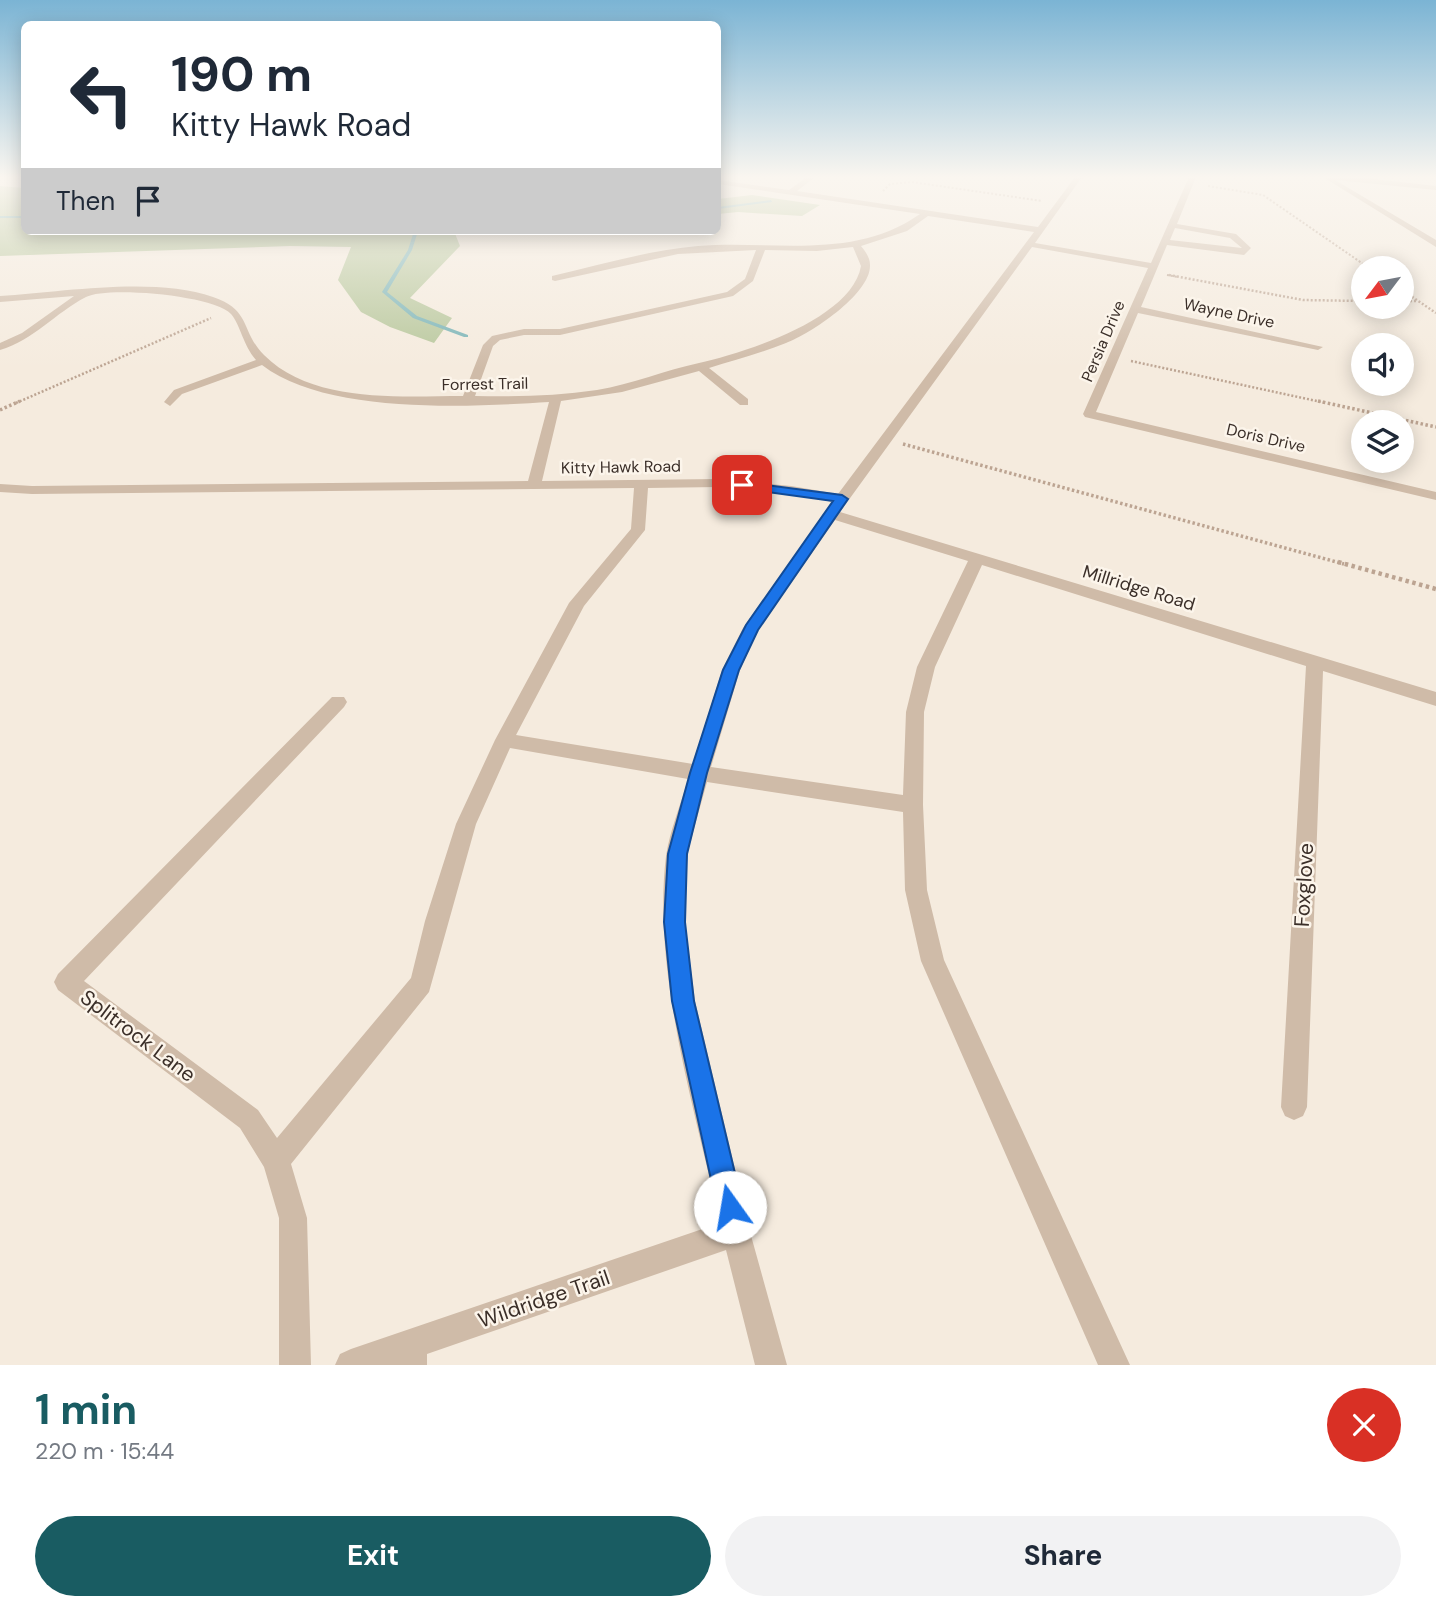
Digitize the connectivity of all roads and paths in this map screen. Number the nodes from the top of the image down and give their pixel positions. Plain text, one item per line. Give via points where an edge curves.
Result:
1 (868, 241) edge
2 (1032, 241) edge
3 (1238, 241) edge
4 (1329, 241) edge
5 (1164, 242) joint
6 (855, 244) junction
7 (1029, 244) junction
8 (761, 246) junction
9 (1352, 256) edge
10 (1151, 269) junction
11 (555, 278) dead end
12 (83, 294) junction
13 (1414, 298) edge
14 (0, 299) edge
15 (1351, 301) edge
16 (1414, 301) edge
17 (1418, 301) junction
18 (1134, 309) junction
19 (234, 312) junction
20 (1436, 313) edge
21 (0, 347) edge
22 (1318, 347) dead end
23 (1113, 357) junction
24 (263, 361) junction
25 (699, 366) junction
26 (556, 398) junction
27 (468, 400) junction
28 (170, 402) dead end
29 (744, 402) dead end
30 (0, 410) edge
31 (1089, 414) joint
32 (1436, 427) edge
33 (885, 439) junction
34 (641, 484) junction
35 (534, 485) junction
36 (0, 488) edge
37 (1436, 496) edge
38 (836, 506) junction
39 (977, 559) junction
40 (1436, 589) edge
41 (1315, 663) junction
42 (1436, 699) edge
43 (338, 702) dead end
44 (504, 740) junction
45 (699, 773) junction
46 (913, 805) junction
47 (1294, 1107) dead end
48 (275, 1161) junction
49 (736, 1233) junction
50 (411, 1355) edge
51 (295, 1365) edge
52 (351, 1365) edge
53 (771, 1365) edge
54 (1114, 1365) edge

1 - 6 street
2 - 7 street
3 - 5 street via 1247,248 1244,252
4 - 9 path
5 - 10 street, Persia Drive
6 - 8 street
6 - 25 street, Forrest Trail via 866,261 866,272 816,324 782,341
7 - 10 street
7 - 33 street
8 - 11 street via 675,252
8 - 27 street via 756,271 730,294 559,332 496,338 488,345
10 - 15 path via 1303,300
10 - 18 street, Persia Drive
12 - 14 street
12 - 19 street via 170,292 216,301
12 - 21 street via 26,335
13 - 17 path
16 - 17 path
17 - 20 path
18 - 22 street, Wayne Drive
18 - 23 street, Persia Drive
19 - 24 street, Forrest Trail
19 - 30 path via 192,325
23 - 31 street, Persia Drive
23 - 32 path
24 - 27 street, Forrest Trail via 292,378 327,390 388,400
24 - 28 street via 178,392
25 - 26 street, Forrest Trail via 631,386
25 - 29 street
26 - 27 street, Forrest Trail
26 - 35 street
31 - 37 street, Doris Drive
33 - 38 street
33 - 40 path
34 - 35 street, Kitty Hawk Road
34 - 38 street, Kitty Hawk Road via 718,483 791,490
34 - 44 street via 638,530 577,603
35 - 36 street, Kitty Hawk Road
38 - 39 street, Millridge Road
38 - 45 street via 751,628 731,670
39 - 41 street, Millridge Road
39 - 46 street via 926,667 915,712
41 - 42 street, Millridge Road
41 - 47 street, Foxglove
43 - 48 street, Splitrock Lane via 66,982 249,1119
44 - 45 street
44 - 48 street via 466,824 421,984
45 - 46 street
45 - 49 street via 677,854 674,922 683,1001
46 - 54 street via 916,890 933,961
48 - 51 street, Splitrock Lane via 293,1218
49 - 50 street, Wildridge Trail
49 - 53 street
50 - 52 street, Wildridge Trail

